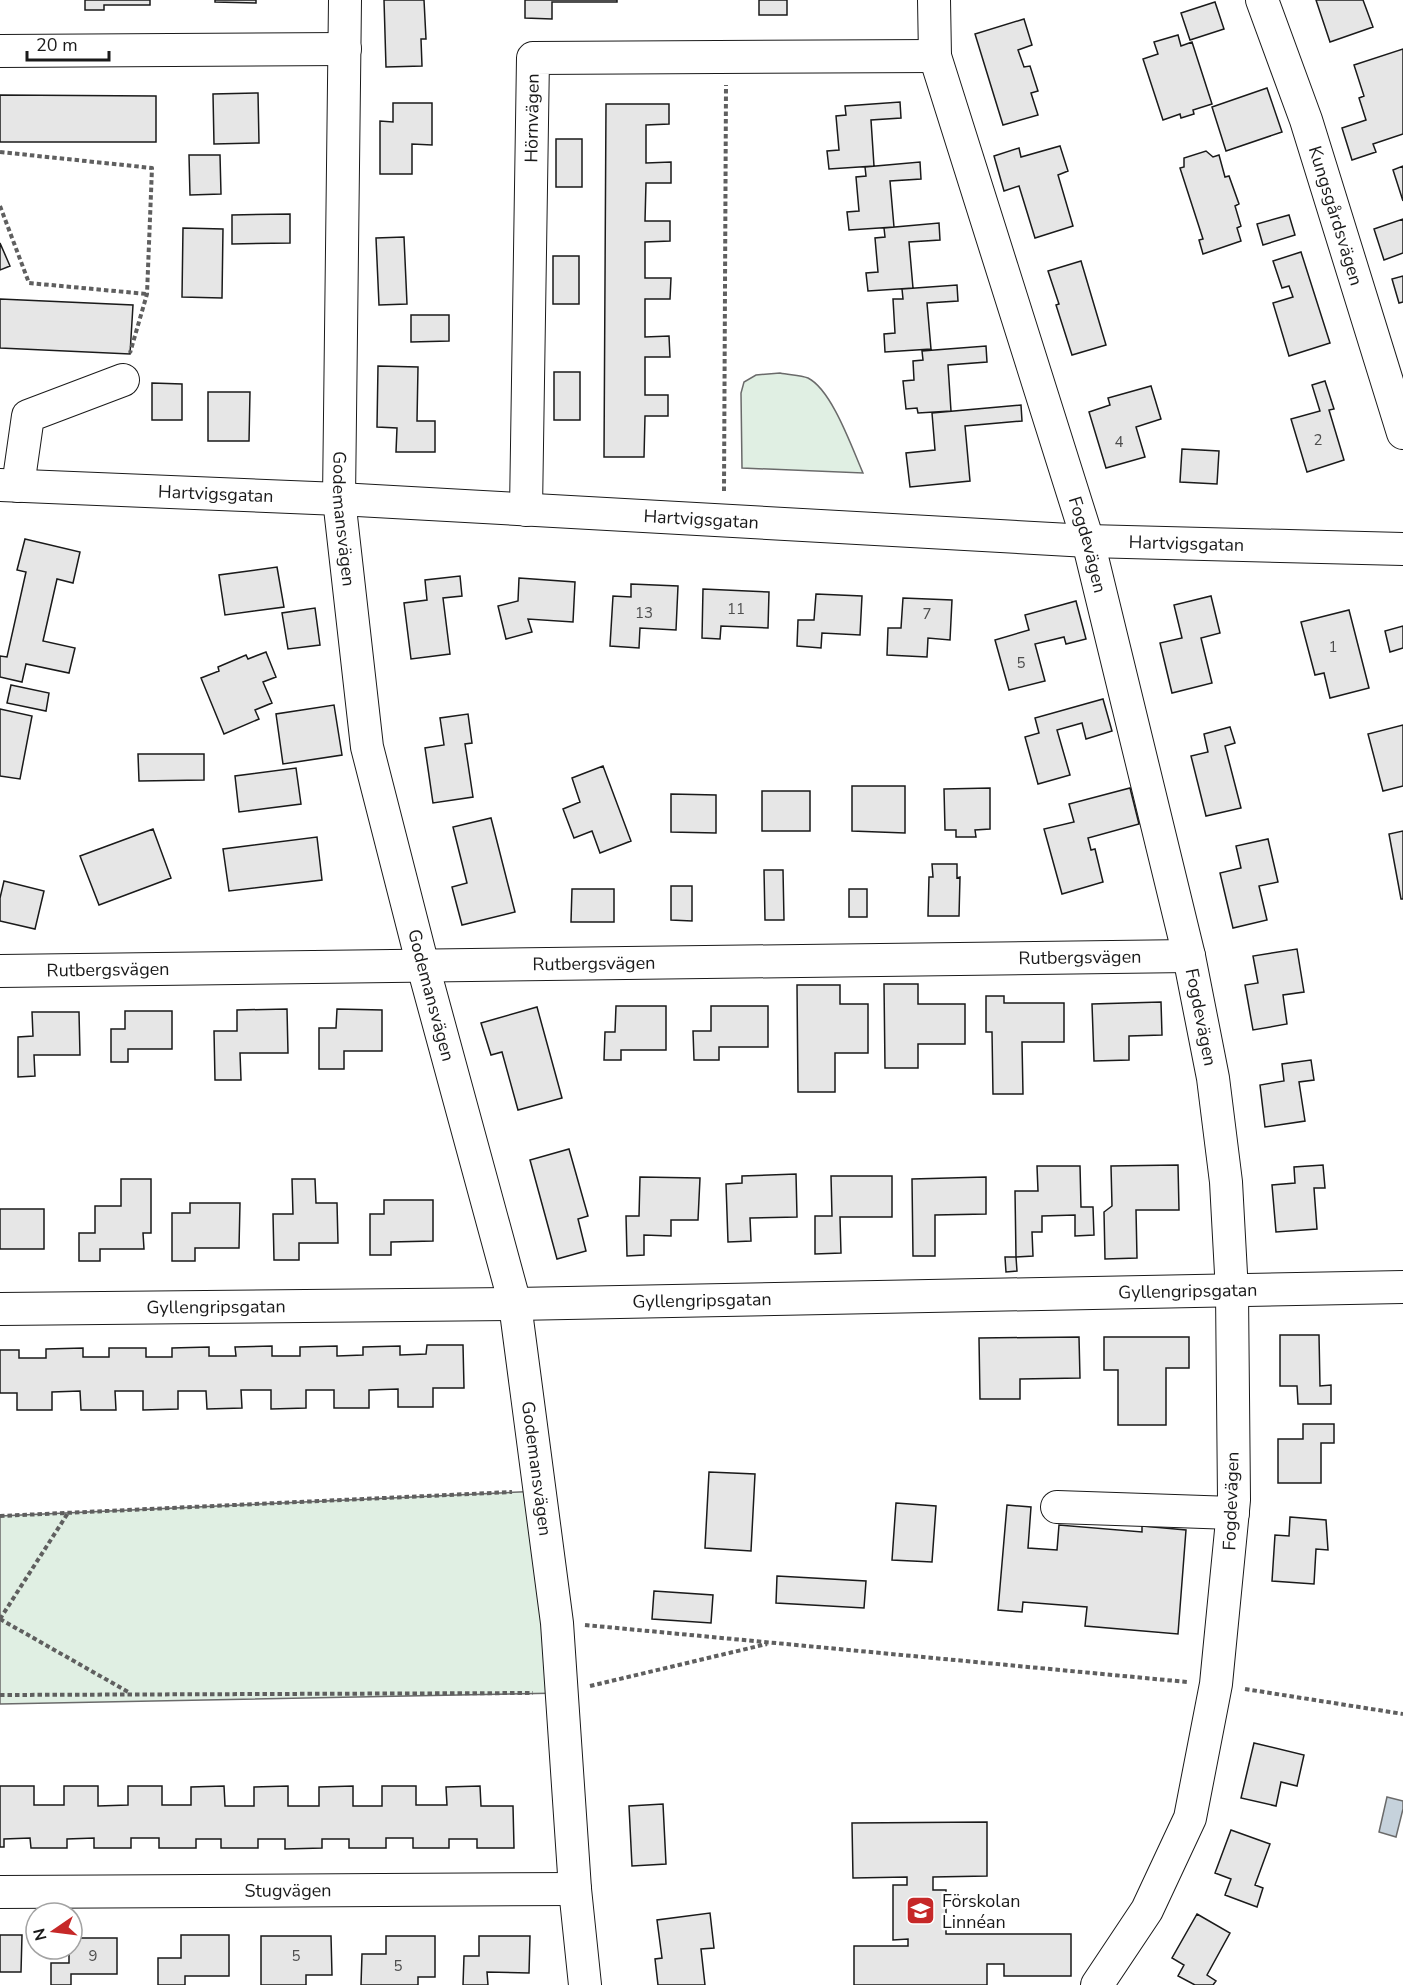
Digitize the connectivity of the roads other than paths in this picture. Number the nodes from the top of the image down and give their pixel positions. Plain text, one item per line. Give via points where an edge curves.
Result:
1 (345, 0) edge
2 (934, 0) edge
3 (1262, 0) edge
4 (345, 49) junction
5 (0, 51) edge
6 (935, 56) junction
7 (123, 380) road end
8 (1403, 433) edge
9 (9, 485) edge
10 (339, 499) junction
11 (526, 510) junction
12 (1088, 541) junction
13 (1403, 549) edge
14 (1189, 956) junction
15 (423, 966) junction
16 (0, 971) edge
17 (1403, 1287) edge
18 (1232, 1292) junction
19 (515, 1304) junction
20 (0, 1309) edge
21 (1057, 1507) dead end
22 (1233, 1513) junction
23 (575, 1889) junction
24 (0, 1892) edge
25 (585, 1985) edge
26 (1097, 1985) edge

1 - 4 street, Godemansvägen
2 - 6 street, Fogdevägen
3 - 8 street, Kungsgårdsvägen via 1306,120
4 - 5 street
4 - 10 street, Godemansvägen
6 - 11 street, Hörnvägen via 532,58
6 - 12 street, Fogdevägen
7 - 9 street via 28,416
9 - 10 street, Hartvigsgatan
10 - 11 street, Hartvigsgatan
10 - 15 street, Godemansvägen via 367,747
11 - 12 street, Hartvigsgatan
12 - 13 street, Hartvigsgatan
12 - 14 street, Fogdevägen
14 - 15 street, Rutbergsvägen
14 - 18 street, Fogdevägen via 1213,1078 1226,1182
15 - 16 street, Rutbergsvägen
15 - 19 street, Godemansvägen
17 - 18 street, Gyllengripsgatan
18 - 19 street, Gyllengripsgatan
18 - 22 street, Fogdevägen
19 - 20 street, Gyllengripsgatan
19 - 23 street, Godemansvägen via 557,1623
21 - 22 street
22 - 26 street, Fogdevägen via 1216,1684 1190,1818 1147,1910
23 - 24 street, Stugvägen
23 - 25 street, Godemansvägen

